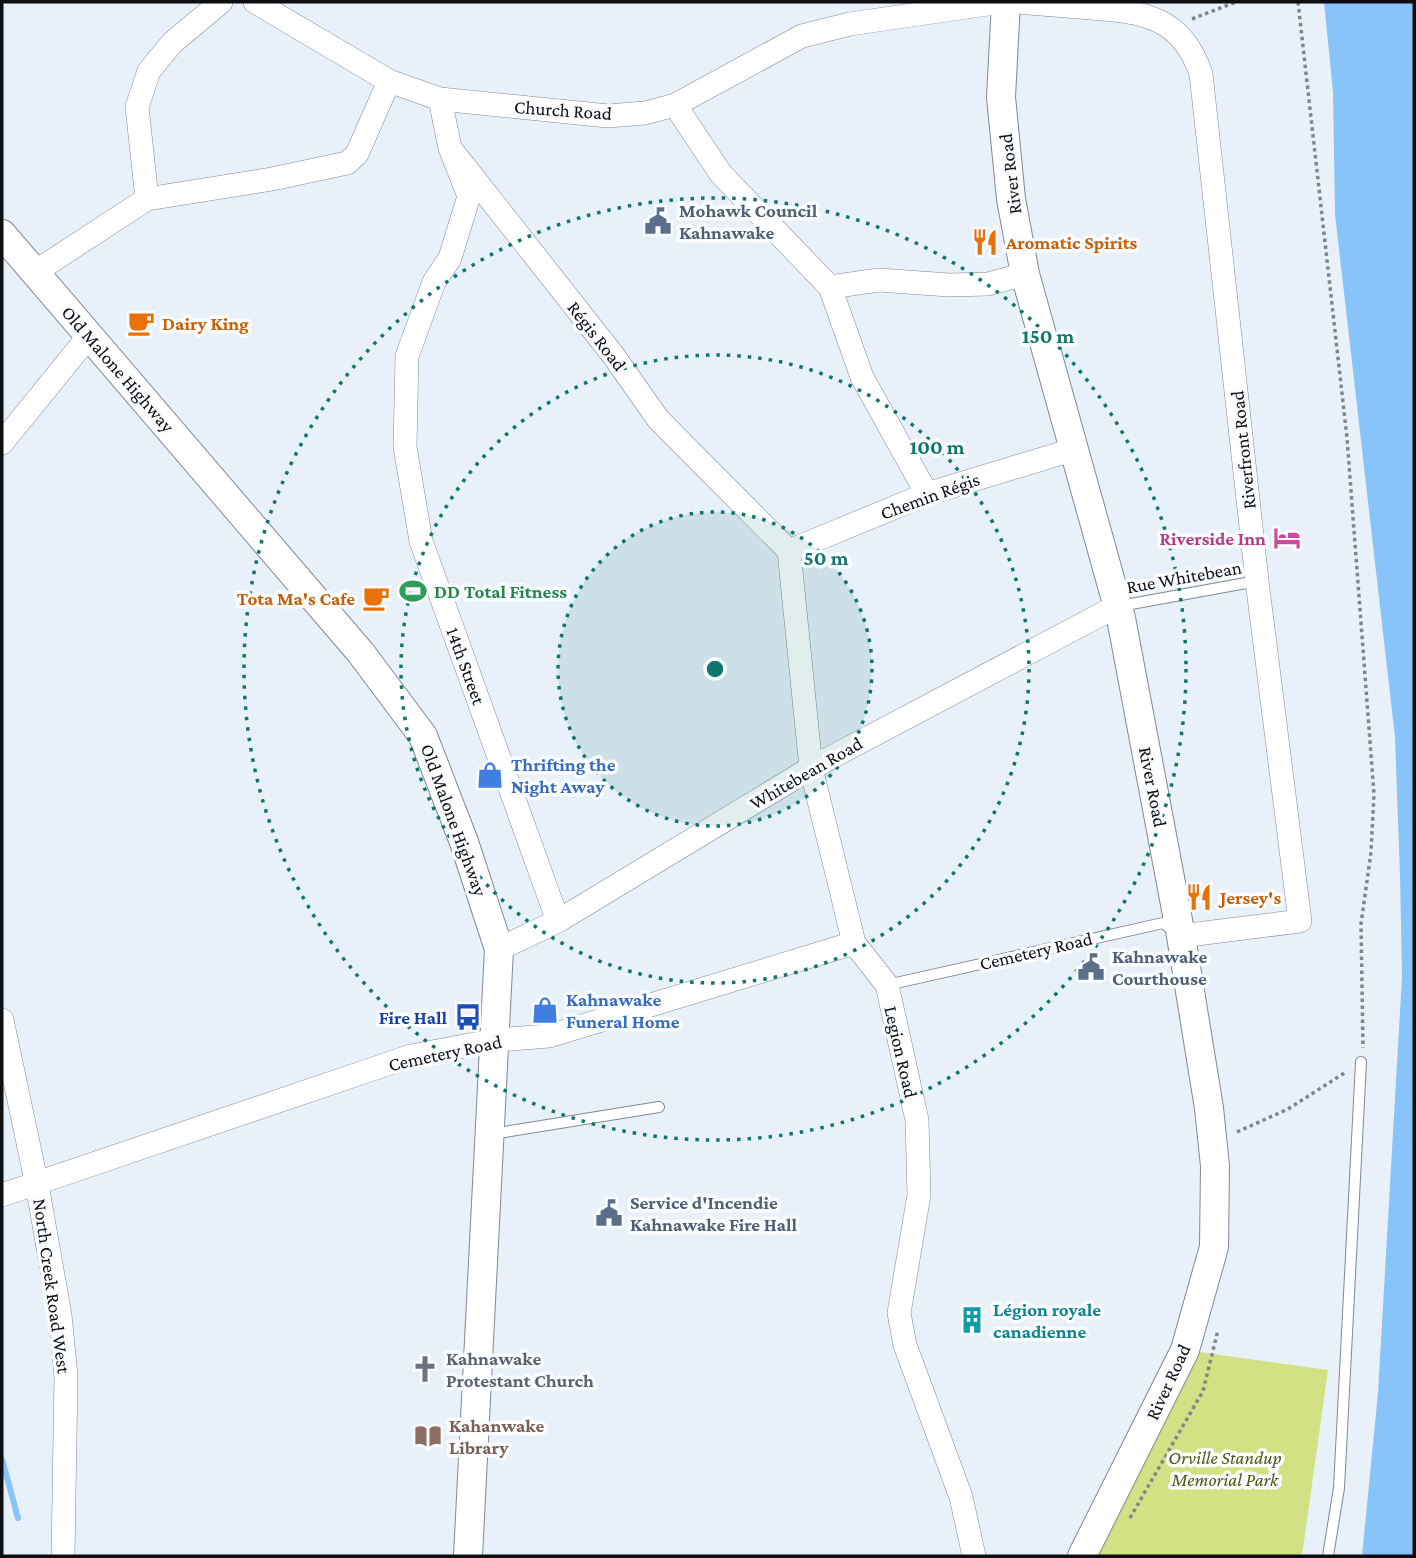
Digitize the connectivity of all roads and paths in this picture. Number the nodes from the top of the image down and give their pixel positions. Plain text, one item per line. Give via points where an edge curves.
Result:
1 (221, 2) edge
2 (254, 2) edge
3 (1004, 2) edge
4 (1015, 2) edge
5 (1236, 2) edge
6 (1298, 2) edge
7 (1169, 27) junction
8 (389, 81) junction
9 (440, 99) junction
10 (675, 105) junction
11 (450, 148) junction
12 (147, 199) junction
13 (2, 234) edge
14 (35, 272) junction
15 (1025, 275) junction
16 (830, 287) junction
17 (89, 336) junction
18 (2, 443) edge
19 (1075, 449) junction
20 (927, 494) junction
21 (789, 551) junction
22 (1257, 581) junction
23 (1117, 606) junction
24 (811, 768) junction
25 (558, 921) junction
26 (1181, 936) junction
27 (854, 943) junction
28 (499, 949) junction
29 (887, 985) junction
30 (2, 1020) edge
31 (496, 1040) junction
32 (1361, 1062) junction
33 (659, 1107) dead end
34 (1236, 1132) dead end
35 (489, 1135) junction
36 (37, 1185) junction
37 (2, 1195) edge
38 (63, 1556) edge
39 (468, 1556) edge
40 (974, 1556) edge
41 (1083, 1556) edge
42 (1328, 1556) edge

1 - 12 street via 173,43 149,71 138,107
2 - 8 street, Church Road
3 - 10 street, Church Road via 850,24 802,36
3 - 15 street, River Road via 1001,97 1011,199
4 - 7 street, Riverfront Road via 1132,11
5 - 7 path
6 - 32 path via 1347,438 1374,794 1361,923
7 - 22 street, Riverfront Road via 1195,56 1201,74
8 - 9 street, Church Road
8 - 12 street via 357,154 347,163
9 - 10 street, Church Road via 608,116
9 - 11 street, Régis Road
10 - 16 street via 722,174
11 - 21 street, Régis Road via 658,419
11 - 25 street, 14th Street via 469,196 450,258 434,282 407,356 405,447 421,541
12 - 14 street
13 - 14 street, Old Malone Highway
14 - 17 street, Old Malone Highway
15 - 16 street via 988,284 879,280
15 - 19 street, River Road
16 - 20 street via 862,377
17 - 18 street
17 - 28 street, Old Malone Highway via 361,653 423,736
19 - 20 street, Chemin Régis
19 - 23 street, River Road
20 - 21 street, Chemin Régis
21 - 24 street, Legion Road
22 - 23 lane, Rue Whitebean
22 - 26 street, Riverfront Road via 1300,921
23 - 24 street, Whitebean Road
23 - 26 street, River Road
24 - 25 street, Whitebean Road
24 - 27 street, Legion Road
25 - 28 street, Whitebean Road
26 - 29 lane, Cemetery Road via 1163,923
26 - 41 street, River Road via 1209,1108 1215,1166 1214,1247 1185,1350
27 - 29 street, Legion Road
27 - 31 street, Cemetery Road via 549,1036
28 - 31 street, Old Malone Highway
29 - 40 street, Legion Road via 917,1120 919,1195 899,1313 905,1345 961,1497
30 - 36 street, North Creek Road West
31 - 35 street, Old Malone Highway
31 - 36 street, Cemetery Road via 411,1056
32 - 34 path via 1288,1109
32 - 42 lane via 1339,1488
33 - 35 lane
35 - 39 street, Old Malone Highway
36 - 37 street, Cemetery Road
36 - 38 street, North Creek Road West via 66,1376

